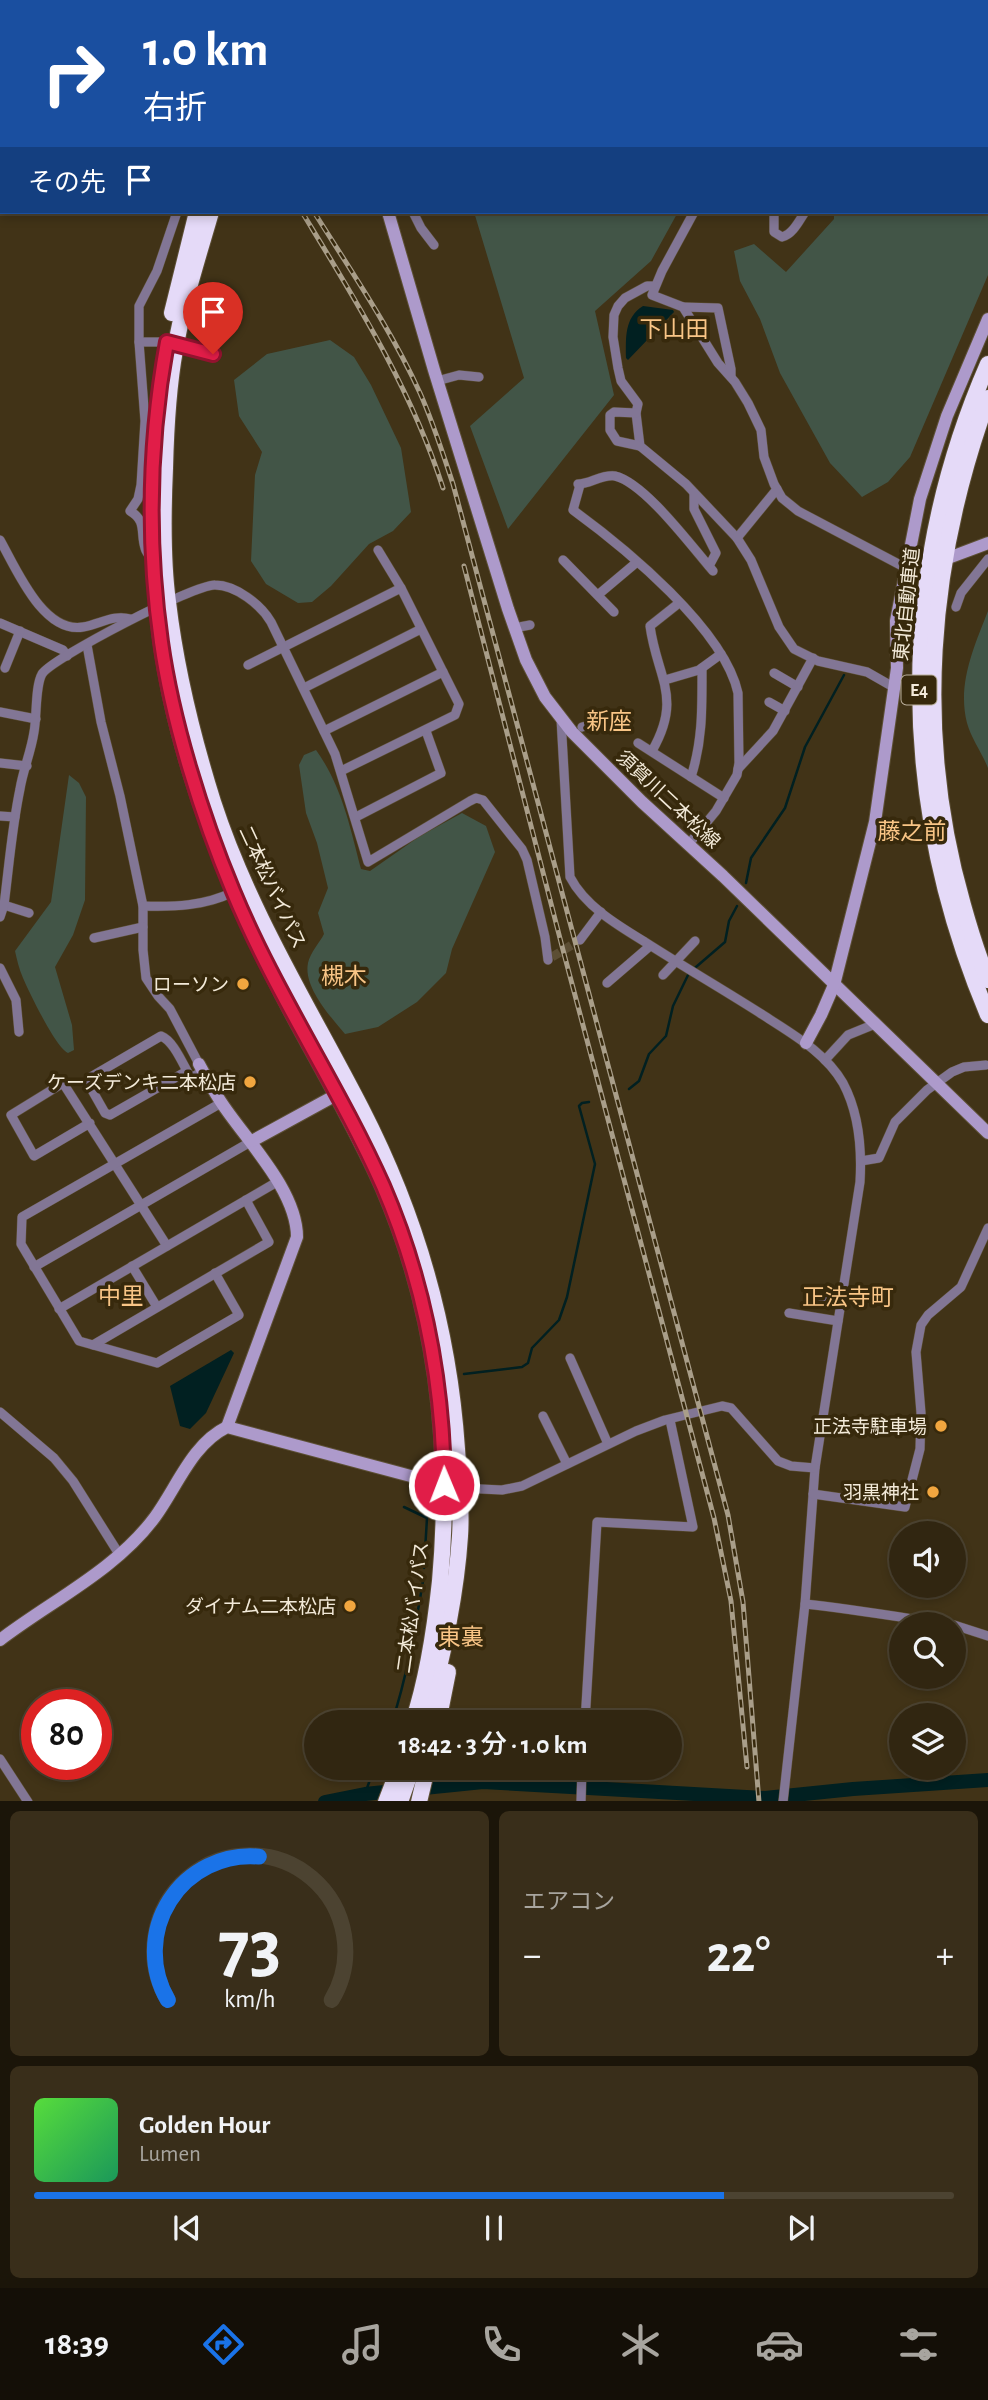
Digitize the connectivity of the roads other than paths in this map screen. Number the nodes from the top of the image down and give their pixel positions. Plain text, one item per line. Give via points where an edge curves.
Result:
1 (176, 214) edge
2 (196, 214) edge
3 (210, 214) edge
4 (389, 214) edge
5 (414, 214) edge
6 (693, 214) edge
7 (774, 214) edge
8 (804, 214) edge
9 (434, 245) dead end
10 (654, 286) junction
11 (683, 307) junction
12 (988, 318) edge
13 (139, 342) junction
14 (171, 343) junction
15 (213, 354) dead end
16 (988, 364) edge
17 (479, 376) dead end
18 (731, 377) junction
19 (437, 381) junction
20 (988, 398) edge
21 (636, 413) junction
22 (640, 446) junction
23 (777, 489) junction
24 (695, 493) junction
25 (737, 538) junction
26 (0, 540) edge
27 (988, 543) edge
28 (378, 550) dead end
29 (951, 557) dead end
30 (988, 559) edge
31 (563, 560) dead end
32 (637, 562) junction
33 (155, 564) junction
34 (908, 573) junction
35 (401, 588) junction
36 (599, 594) junction
37 (679, 603) junction
38 (162, 604) junction
39 (956, 607) dead end
40 (614, 612) dead end
41 (131, 619) junction
42 (0, 623) edge
43 (530, 625) dead end
44 (514, 628) junction
45 (421, 629) junction
46 (20, 631) junction
47 (87, 645) junction
48 (283, 648) junction
49 (721, 654) junction
50 (67, 656) junction
51 (813, 658) junction
52 (248, 665) dead end
53 (5, 667) dead end
54 (702, 668) junction
55 (443, 672) junction
56 (774, 673) dead end
57 (665, 680) junction
58 (798, 687) junction
59 (304, 688) junction
60 (895, 688) junction
61 (769, 702) dead end
62 (785, 711) junction
63 (0, 712) edge
64 (622, 716) dead end
65 (36, 719) junction
66 (561, 719) junction
67 (582, 727) dead end
68 (324, 731) junction
69 (426, 731) junction
70 (638, 743) dead end
71 (652, 751) junction
72 (0, 763) edge
73 (27, 766) junction
74 (738, 770) junction
75 (341, 771) junction
76 (691, 777) junction
77 (724, 798) junction
78 (0, 816) edge
79 (15, 817) junction
80 (356, 817) junction
81 (688, 845) junction
82 (233, 892) junction
83 (4, 905) junction
84 (144, 906) junction
85 (601, 912) junction
86 (29, 913) dead end
87 (0, 917) edge
88 (143, 927) junction
89 (94, 938) dead end
90 (580, 940) tunnel mouth
91 (695, 941) dead end
92 (650, 946) junction
93 (548, 960) dead end
94 (676, 962) junction
95 (0, 968) edge
96 (663, 975) dead end
97 (988, 980) edge
98 (3, 983) edge
99 (607, 983) dead end
100 (834, 985) junction
101 (988, 1015) edge
102 (875, 1024) junction
103 (19, 1032) dead end
104 (806, 1043) junction
105 (825, 1060) junction
106 (986, 1065) edge
107 (201, 1067) junction
108 (187, 1071) junction
109 (936, 1083) junction
110 (336, 1095) junction
111 (222, 1103) junction
112 (90, 1123) junction
113 (988, 1133) edge
114 (252, 1141) junction
115 (861, 1161) junction
116 (116, 1163) junction
117 (276, 1181) junction
118 (246, 1200) junction
119 (141, 1204) junction
120 (988, 1228) edge
121 (167, 1246) junction
122 (34, 1266) junction
123 (132, 1266) junction
124 (215, 1273) junction
125 (817, 1297) dead end
126 (841, 1301) junction
127 (157, 1307) junction
128 (60, 1309) junction
129 (789, 1313) dead end
130 (838, 1321) junction
131 (93, 1345) junction
132 (570, 1358) dead end
133 (0, 1412) edge
134 (542, 1416) dead end
135 (670, 1420) junction
136 (227, 1427) junction
137 (608, 1444) junction
138 (567, 1464) junction
139 (815, 1468) junction
140 (452, 1487) junction
141 (813, 1494) junction
142 (460, 1534) junction
143 (119, 1554) junction
144 (805, 1604) junction
145 (889, 1617) edge
146 (966, 1629) edge
147 (988, 1636) edge
148 (0, 1640) edge
149 (416, 1710) edge
150 (428, 1710) edge
151 (440, 1710) edge
152 (586, 1710) edge
153 (0, 1759) edge
154 (403, 1780) edge
155 (408, 1780) edge
156 (414, 1780) edge
157 (582, 1780) edge
158 (581, 1799) edge
159 (28, 1801) edge
160 (386, 1801) edge
161 (400, 1801) edge
162 (419, 1801) edge
163 (783, 1801) edge

1 - 13 street via 157,271 139,306
2 - 14 highway, 二本松バイパス via 180,278
3 - 14 highway, 二本松バイパス
4 - 19 street, 須賀川二本松線
5 - 9 street
6 - 10 street
7 - 8 street via 774,232 782,237
10 - 11 street via 653,296
10 - 21 street via 625,298 614,315 615,357 621,381 638,404
11 - 18 street
11 - 18 street via 718,308
12 - 34 street via 933,455 920,499
13 - 14 street
13 - 33 street via 145,421 141,485 130,511 144,526 145,549
14 - 15 street
14 - 33 highway, 二本松バイパス via 160,383 152,478
14 - 38 highway, 二本松バイパス
16 - 101 highway, 東北自動車道 / E4 via 957,443 940,510 925,597 919,688 934,843 955,927
17 - 19 street
18 - 23 street via 761,430 764,457
19 - 44 street, 須賀川二本松線
20 - 97 highway, 東北自動車道 / E4 via 945,550 933,688 938,783 947,841
21 - 22 street
21 - 22 street via 614,412 610,430 617,441
22 - 24 street
23 - 25 street
23 - 34 street via 798,511
24 - 25 street
24 - 32 street via 694,509 716,553 711,569 649,497 624,480 608,476 578,484 573,510
25 - 51 street via 785,638
26 - 41 street via 30,594 63,625 82,628 117,617
27 - 29 street
28 - 35 street
30 - 39 street via 961,593
31 - 36 street
32 - 36 street
32 - 37 street
33 - 38 highway, 二本松バイパス
34 - 60 street via 896,621
35 - 45 street
35 - 48 street
36 - 40 street
37 - 49 street
37 - 57 street via 650,626
38 - 41 street
38 - 48 street via 219,585 265,612
38 - 82 highway, 二本松バイパス via 161,645 186,752
38 - 140 highway, 二本松バイパス via 192,727 228,842 260,916 378,1142 424,1263 454,1403
41 - 47 street
42 - 46 street
43 - 44 street
44 - 66 street, 須賀川二本松線 via 545,697
45 - 55 street
45 - 59 street
46 - 50 street
46 - 53 street
47 - 50 street
47 - 84 street
48 - 52 street
48 - 59 street
49 - 54 street
49 - 74 street via 738,693
50 - 65 street via 41,677
51 - 58 street
51 - 60 street via 867,672
54 - 57 street
54 - 76 street via 703,721
55 - 68 street
55 - 69 street via 459,705 455,715
56 - 58 street
57 - 71 street via 665,722
58 - 62 street
59 - 68 street
60 - 100 street via 874,822
61 - 62 street
62 - 74 street
63 - 65 street
64 - 67 street
65 - 73 street
66 - 81 street, 須賀川二本松線
66 - 85 street via 570,877 578,892
68 - 75 street
69 - 75 street
69 - 80 street via 441,773
70 - 71 street
71 - 76 street
72 - 73 street
73 - 79 street
74 - 77 street
75 - 80 street
76 - 77 street
77 - 81 street
78 - 79 street
79 - 83 street
80 - 93 street via 368,862 476,798 484,800 527,860
81 - 100 street, 須賀川二本松線
82 - 84 street via 177,907
82 - 110 highway, 二本松バイパス
83 - 86 street
83 - 87 street
84 - 88 street
85 - 90 street
85 - 92 street
88 - 89 street
88 - 107 street via 146,978 170,1009
91 - 94 street
92 - 94 street
92 - 99 street
94 - 96 street
94 - 104 street
95 - 98 street
98 - 103 street via 16,1000
100 - 102 street, 須賀川二本松線
100 - 104 street
102 - 105 street via 848,1035
102 - 109 street, 須賀川二本松線
104 - 105 street
105 - 115 street via 843,1084 854,1110
106 - 109 street via 964,1067
107 - 108 street via 191,1078
107 - 111 street
108 - 108 street via 167,1038 161,1036 89,1078 88,1083 110,1115
109 - 113 street, 須賀川二本松線
109 - 115 street via 895,1122 879,1158
110 - 114 street
110 - 140 highway, 二本松バイパス via 382,1185 410,1260 437,1376
111 - 114 street
111 - 116 street
112 - 112 street via 63,1083 11,1115 34,1156
112 - 116 street
114 - 117 street
114 - 119 street
115 - 126 street
116 - 119 street
116 - 122 street via 22,1217 21,1244
117 - 118 street
117 - 136 street via 294,1215 297,1237
118 - 121 street
118 - 124 street via 269,1242
119 - 121 street
119 - 122 street
120 - 141 street via 961,1287 921,1325 916,1352 920,1440 905,1507
121 - 123 street
122 - 128 street
123 - 127 street
123 - 128 street
124 - 127 street
124 - 131 street via 239,1315 157,1363
125 - 126 street
126 - 130 street
127 - 131 street
128 - 131 street via 79,1341
129 - 130 street
130 - 139 street
132 - 137 street
133 - 143 street via 54,1458
134 - 138 street
135 - 137 street
135 - 139 street via 727,1406 778,1461
135 - 152 street via 693,1527 597,1522
136 - 140 street
136 - 143 street via 208,1438 155,1517
137 - 138 street
138 - 140 street via 515,1488
139 - 141 street
140 - 142 highway, 二本松バイパス
140 - 149 highway, 二本松バイパス via 435,1620
141 - 144 street
142 - 150 highway, 二本松バイパス via 442,1656
142 - 151 highway via 452,1650
143 - 148 street
144 - 145 street
144 - 163 street
146 - 147 street
153 - 159 street
154 - 160 highway
155 - 161 highway
156 - 162 highway
157 - 158 street

